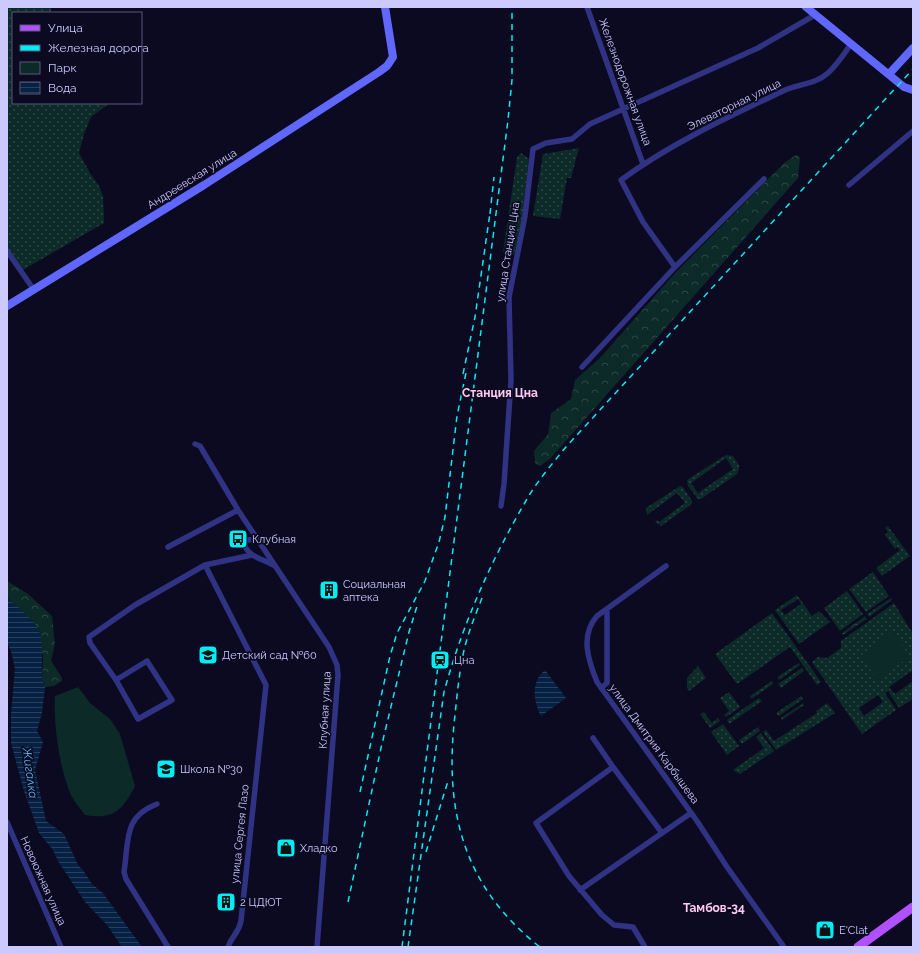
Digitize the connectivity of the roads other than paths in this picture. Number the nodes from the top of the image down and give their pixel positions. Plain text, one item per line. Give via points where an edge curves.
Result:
1 (385, 7) edge
2 (587, 7) edge
3 (806, 7) edge
4 (815, 15) junction
5 (851, 44) junction
6 (913, 48) edge
7 (889, 74) junction
8 (913, 90) edge
9 (623, 108) junction
10 (913, 131) edge
11 (643, 164) junction
12 (764, 179) dead end
13 (849, 185) dead end
14 (7, 251) edge
15 (674, 266) junction
16 (34, 290) junction
17 (7, 306) edge
18 (582, 367) dead end
19 (195, 444) dead end
20 (501, 506) dead end
21 (238, 510) junction
22 (256, 539) junction
23 (168, 547) dead end
24 (252, 555) junction
25 (205, 565) junction
26 (274, 565) junction
27 (666, 566) dead end
28 (607, 608) junction
29 (116, 680) junction
30 (601, 688) junction
31 (593, 738) dead end
32 (613, 767) junction
33 (157, 804) dead end
34 (691, 813) junction
35 (7, 822) edge
36 (662, 833) junction
37 (580, 890) junction
38 (913, 907) edge
39 (61, 947) edge
40 (168, 947) edge
41 (228, 947) edge
42 (317, 947) edge
43 (645, 947) edge
44 (784, 947) edge
45 (858, 947) edge

1 - 16 street, Андреевская улица via 393,57 387,66 317,113
2 - 9 street, Железнодорожная улица
3 - 4 street
4 - 5 street
4 - 9 street via 758,48 653,97
5 - 7 street
5 - 11 street, Элеваторная улица via 828,74 812,83 783,91 698,133
6 - 7 street
7 - 8 street via 904,87
9 - 11 street, Железнодорожная улица
9 - 20 street, улица Станция Цна via 590,124 572,139 538,146 532,151 525,216 509,297 511,380
10 - 13 street
11 - 15 street, Элеваторная улица via 621,180 643,222
12 - 15 street
14 - 16 street
15 - 18 street
16 - 17 street, Андреевская улица
19 - 21 street, Клубная улица via 200,446
21 - 22 street, Клубная улица
21 - 23 street
22 - 24 street via 247,540 244,544 246,551
22 - 26 street, Клубная улица
24 - 25 street
24 - 26 street
25 - 29 street via 135,605 89,637 90,643
25 - 41 street, улица Сергея Лазо via 266,685 241,921 239,932 231,939
26 - 42 street, Клубная улица via 329,647 337,665
27 - 28 street, улица Дмитрия Карбышева
28 - 30 street via 607,683
28 - 30 street, улица Дмитрия Карбышева via 590,624 587,634 591,668
29 - 29 street via 138,719 172,700 147,661
30 - 34 street, улица Дмитрия Карбышева
31 - 32 street
32 - 36 street
32 - 37 street via 536,823
33 - 40 street via 144,809 132,823 124,872
34 - 36 street
34 - 44 street, улица Дмитрия Карбышева
35 - 39 street, Новоюжная улица
36 - 37 street
37 - 43 street via 614,925 633,927
38 - 45 main road

